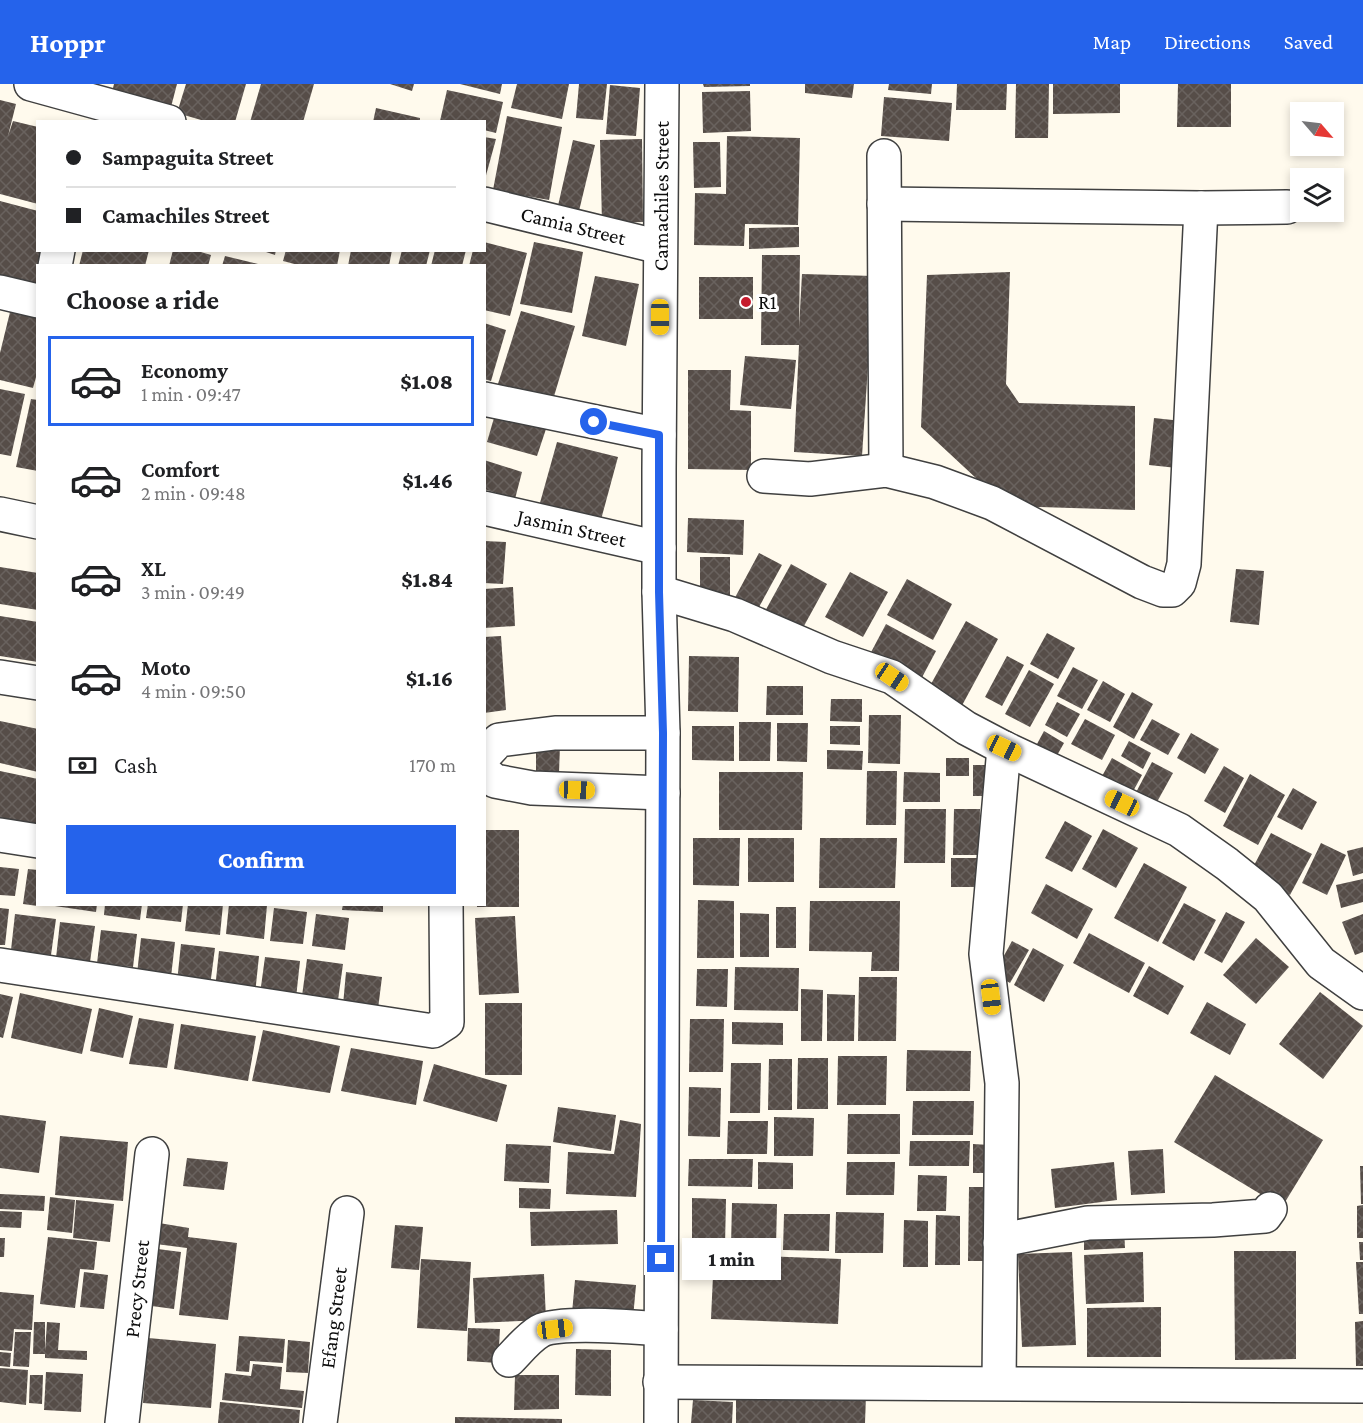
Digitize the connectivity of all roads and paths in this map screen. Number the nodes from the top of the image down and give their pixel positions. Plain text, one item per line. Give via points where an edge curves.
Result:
1 (31, 84) edge
2 (662, 84) edge
3 (92, 102) edge
4 (161, 120) edge
5 (884, 156) dead end
6 (486, 204) edge
7 (884, 204) junction
8 (1287, 207) dead end
9 (1201, 208) junction
10 (660, 246) junction
11 (0, 292) edge
12 (36, 301) edge
13 (486, 399) edge
14 (659, 435) junction
15 (886, 470) junction
16 (764, 476) dead end
17 (0, 492) edge
18 (36, 500) edge
19 (486, 508) edge
20 (0, 514) edge
21 (36, 522) edge
22 (659, 548) junction
23 (659, 592) junction
24 (0, 677) edge
25 (36, 683) edge
26 (663, 733) junction
27 (1004, 748) junction
28 (486, 754) edge
29 (486, 774) edge
30 (663, 793) junction
31 (0, 835) edge
32 (36, 841) edge
33 (446, 906) edge
34 (0, 965) edge
35 (1363, 993) edge
36 (152, 1154) dead end
37 (1270, 1209) dead end
38 (347, 1213) dead end
39 (1000, 1243) junction
40 (661, 1329) junction
41 (509, 1359) dead end
42 (660, 1382) junction
43 (999, 1383) junction
44 (1363, 1386) edge
45 (122, 1423) edge
46 (320, 1423) edge
47 (661, 1423) edge

1 - 3 street
2 - 10 street, Camachiles Street
3 - 4 street
5 - 7 street
6 - 10 street, Camia Street
7 - 9 street
7 - 15 street
8 - 9 street
9 - 15 street via 1184,564 1179,583 1172,590 1142,582 992,503 935,482
10 - 14 street, Camachiles Street
11 - 12 street
13 - 14 street
14 - 22 street, Camachiles Street
15 - 16 street via 810,479
17 - 18 street
19 - 22 street, Jasmin Street
20 - 21 street
22 - 23 street, Camachiles Street
23 - 26 street, Camachiles Street
23 - 27 street via 735,615 832,657 892,677 966,728
24 - 25 street
26 - 28 street via 555,733 499,740
26 - 30 street, Camachiles Street
27 - 35 street via 1179,830 1268,897 1321,963
27 - 39 street via 986,954 1002,1083
29 - 30 street via 495,781 532,788
30 - 40 street, Camachiles Street
31 - 32 street
33 - 34 street via 447,1022 433,1031
36 - 45 street, Precy Street
37 - 39 street via 1265,1216 1088,1224
38 - 46 street, Efang Street
39 - 43 street
40 - 41 street via 605,1326 542,1330
40 - 42 street, Camachiles Street
42 - 43 street
42 - 47 street, Camachiles Street
43 - 44 street

